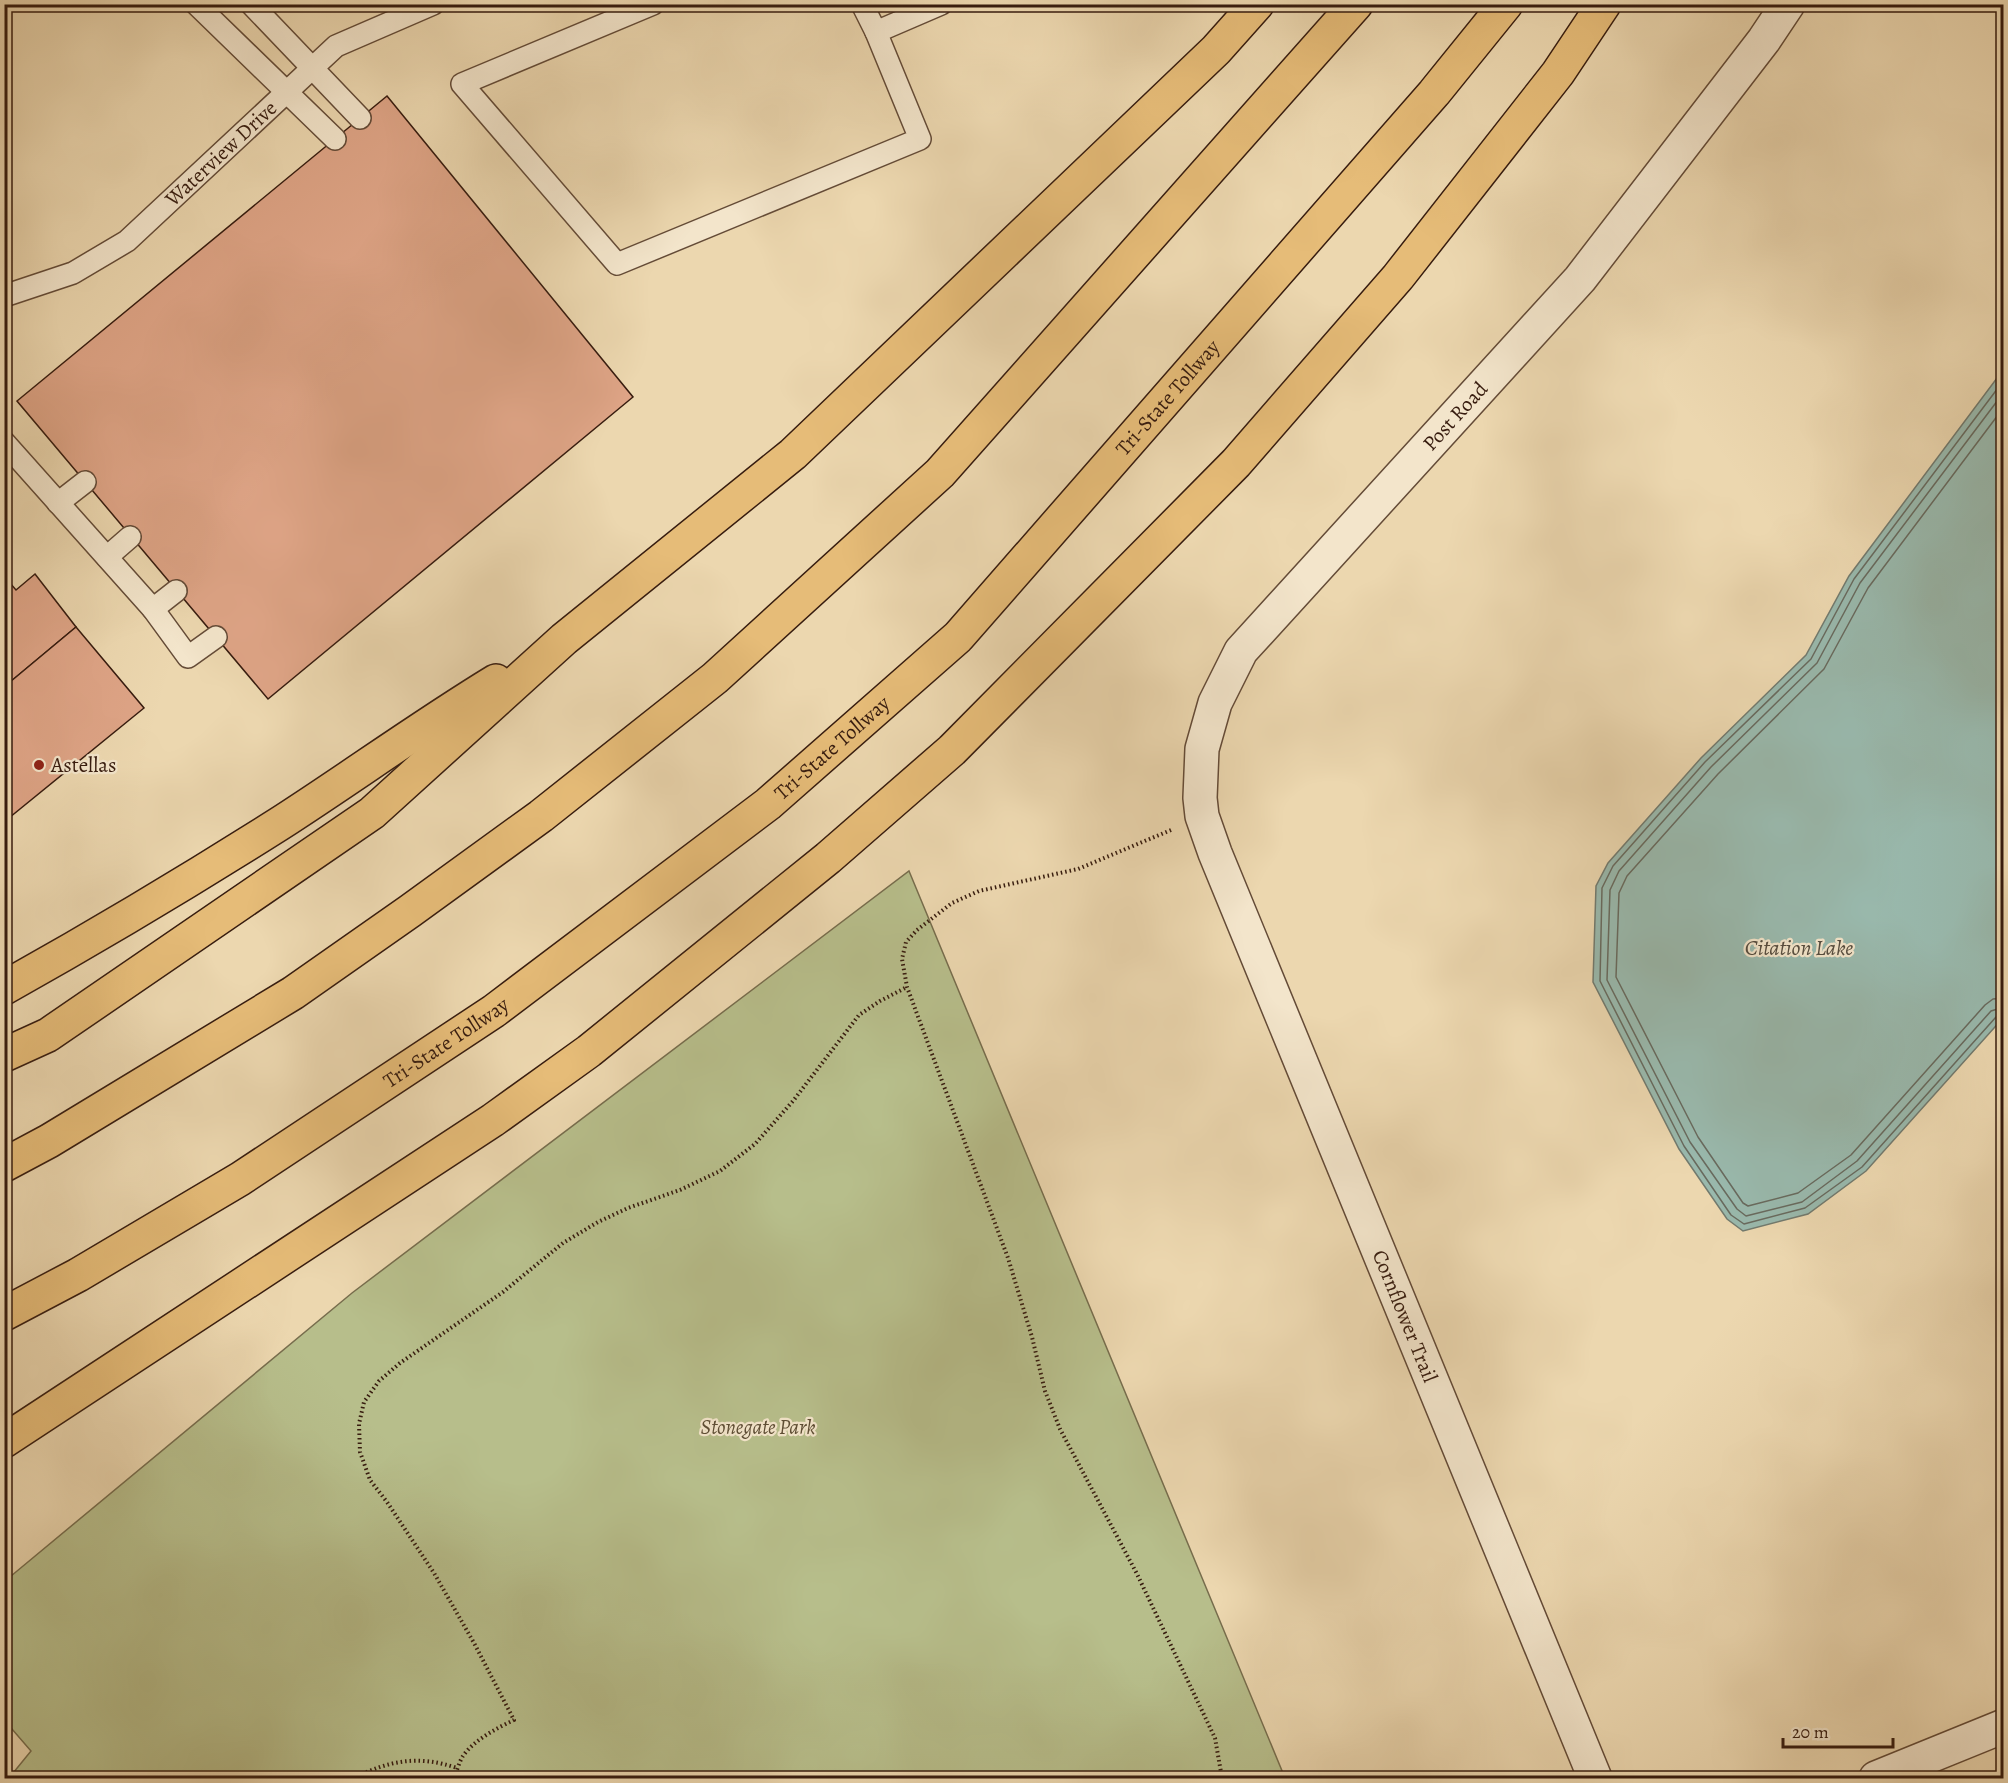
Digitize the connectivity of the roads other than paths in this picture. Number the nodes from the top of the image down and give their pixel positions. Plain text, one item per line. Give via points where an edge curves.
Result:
1 (196, 4) edge
2 (251, 4) edge
3 (433, 4) edge
4 (653, 4) edge
5 (862, 4) edge
6 (941, 4) edge
7 (1257, 4) edge
8 (1356, 4) edge
9 (1506, 4) edge
10 (1604, 4) edge
11 (1788, 4) edge
12 (876, 32) junction
13 (310, 68) junction
14 (287, 92) junction
15 (360, 118) dead end
16 (334, 139) dead end
17 (4, 296) edge
18 (4, 442) edge
19 (85, 482) dead end
20 (58, 503) junction
21 (130, 537) dead end
22 (106, 556) junction
23 (176, 591) dead end
24 (153, 609) junction
25 (216, 637) dead end
26 (564, 639) junction
27 (1215, 853) joint
28 (4, 988) edge
29 (4, 1055) edge
30 (4, 1165) edge
31 (4, 1314) edge
32 (4, 1441) edge
33 (2004, 1726) edge
34 (1595, 1779) edge
35 (1876, 1779) edge

1 - 14 lane
2 - 13 lane
3 - 13 lane, Waterview Drive via 336,46
4 - 12 lane via 462,84 617,264 920,138
5 - 12 lane
6 - 12 lane
7 - 26 highway via 1216,50 793,454
8 - 30 highway via 940,473 715,678 541,816 293,993
9 - 31 highway, Tri-State Tollway via 1434,93 958,637 777,796 494,1011 240,1179
10 - 32 highway via 1558,73 1398,277 1236,463 952,750 828,858 589,1052 493,1120
11 - 27 street, Post Road via 1580,279 1240,651 1215,703 1202,748 1202,816
13 - 14 lane, Waterview Drive
13 - 15 lane
14 - 16 lane
14 - 17 lane, Waterview Drive via 127,241 73,273
18 - 20 lane
19 - 20 lane
20 - 22 lane
21 - 22 lane
22 - 24 lane
23 - 24 lane
24 - 25 lane via 188,657
26 - 28 highway via 431,720 279,824
26 - 29 highway via 372,813 48,1035
27 - 34 street, Cornflower Trail
33 - 35 street

